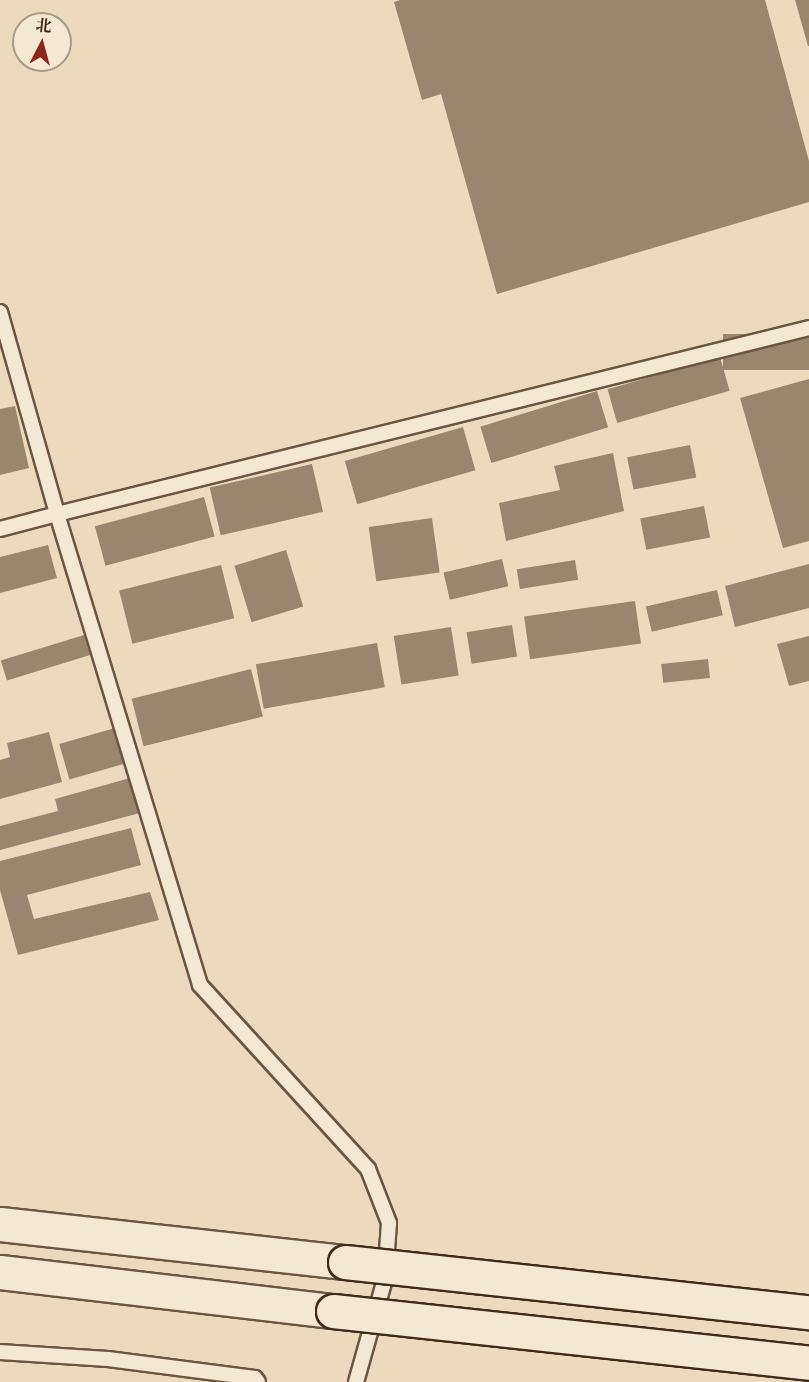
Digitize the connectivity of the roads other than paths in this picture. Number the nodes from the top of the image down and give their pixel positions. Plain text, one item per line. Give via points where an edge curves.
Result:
1 (0, 312) edge
2 (809, 328) edge
3 (57, 514) junction
4 (0, 529) edge
5 (0, 1224) edge
6 (0, 1272) edge
7 (809, 1312) edge
8 (0, 1352) edge
9 (809, 1363) edge
10 (258, 1382) edge
11 (356, 1382) edge

1 - 3 lane
2 - 3 lane
3 - 4 lane
3 - 11 lane via 200,985 368,1169 389,1223 385,1279
5 - 7 main road, bridge
6 - 9 main road, bridge
8 - 10 lane via 108,1359 255,1378

